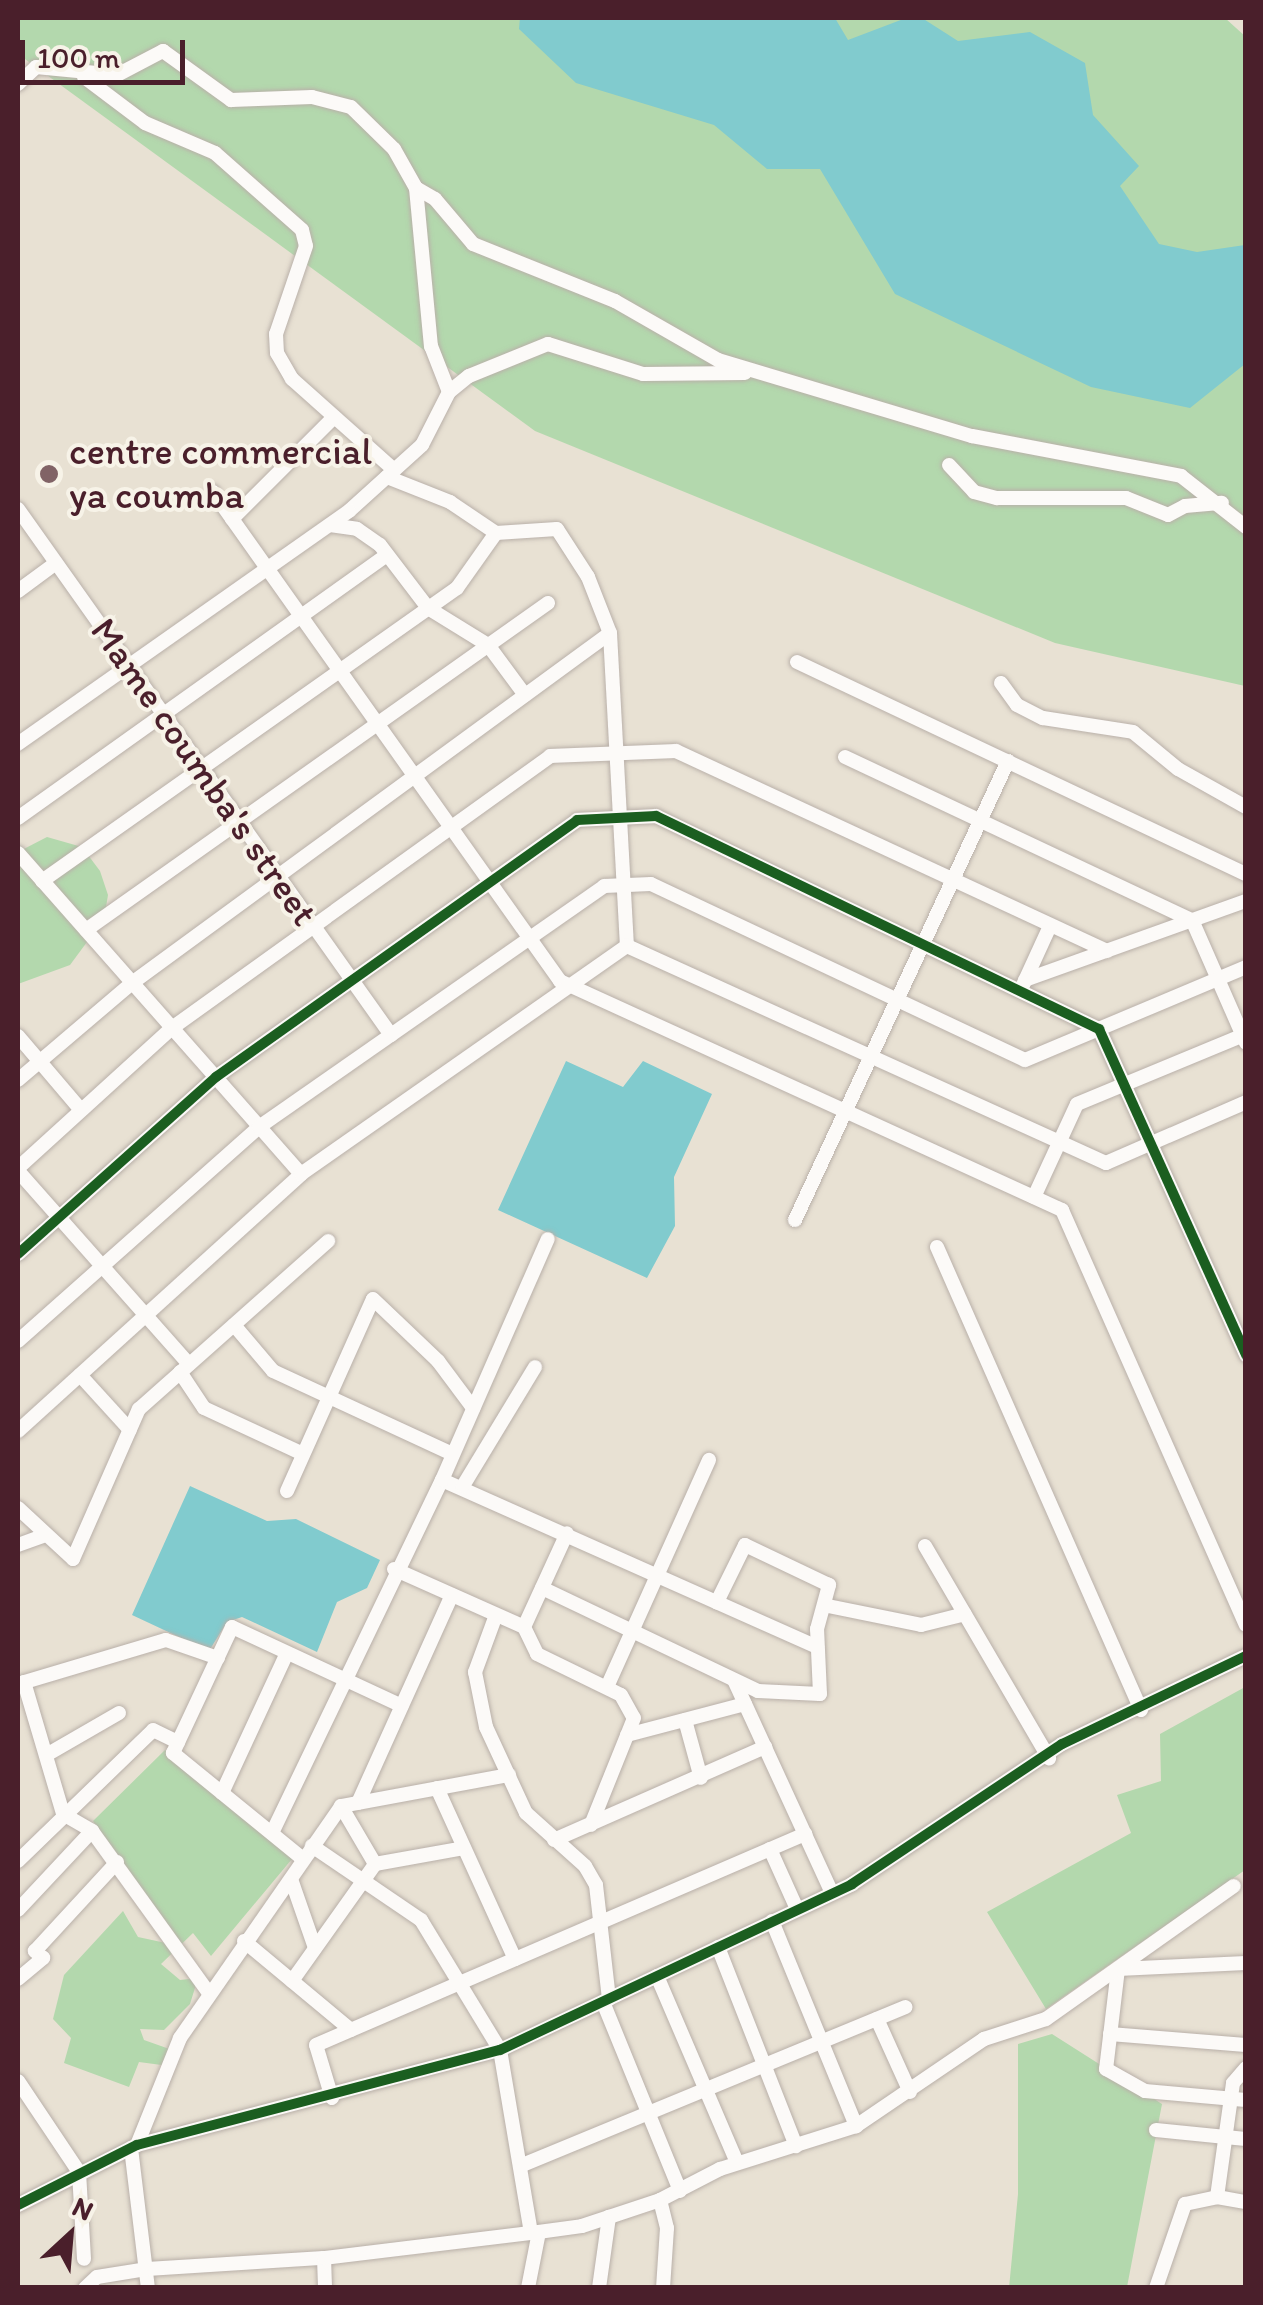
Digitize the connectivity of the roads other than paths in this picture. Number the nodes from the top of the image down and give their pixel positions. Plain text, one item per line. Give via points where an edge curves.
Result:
1 (79, 74) junction
2 (18, 84) edge
3 (416, 188) junction
4 (755, 373) junction
5 (449, 392) junction
6 (334, 417) junction
7 (950, 465) dead end
8 (390, 474) junction
9 (213, 492) dead end
10 (1222, 503) junction
11 (18, 509) edge
12 (232, 519) junction
13 (329, 525) junction
14 (1246, 527) edge
15 (496, 533) junction
16 (388, 555) junction
17 (56, 563) junction
18 (268, 570) junction
19 (18, 591) edge
20 (548, 603) dead end
21 (428, 608) junction
22 (301, 616) junction
23 (610, 634) junction
24 (488, 645) junction
25 (798, 662) dead end
26 (130, 667) junction
27 (340, 670) junction
28 (1001, 683) dead end
29 (524, 695) junction
30 (163, 714) junction
31 (377, 724) junction
32 (18, 744) edge
33 (616, 754) junction
34 (845, 757) dead end
35 (1008, 761) junction
36 (202, 768) junction
37 (414, 776) junction
38 (1246, 807) edge
39 (18, 818) edge
40 (620, 818) junction
41 (239, 822) junction
42 (980, 822) junction
43 (451, 827) junction
44 (18, 853) edge
45 (1246, 874) edge
46 (278, 876) junction
47 (952, 880) junction
48 (42, 882) junction
49 (490, 882) junction
50 (624, 885) junction
51 (1246, 901) edge
52 (1192, 920) junction
53 (314, 926) junction
54 (1050, 926) junction
55 (86, 930) junction
56 (530, 938) junction
57 (923, 944) junction
58 (627, 946) junction
59 (1107, 951) junction
60 (1246, 967) edge
61 (1217, 979) junction
62 (352, 980) junction
63 (132, 983) junction
64 (572, 986) junction
65 (1023, 986) junction
66 (897, 1000) junction
67 (172, 1028) junction
68 (1099, 1029) junction
69 (390, 1035) junction
70 (18, 1036) edge
71 (1244, 1037) edge
72 (871, 1056) junction
73 (40, 1062) junction
74 (216, 1077) junction
75 (18, 1080) edge
76 (1124, 1085) junction
77 (1246, 1102) edge
78 (81, 1110) junction
79 (846, 1111) junction
80 (259, 1127) junction
81 (1060, 1142) junction
82 (1150, 1144) junction
83 (18, 1170) edge
84 (301, 1174) junction
85 (1034, 1197) junction
86 (58, 1218) junction
87 (795, 1220) dead end
88 (548, 1239) dead end
89 (328, 1241) dead end
90 (937, 1247) dead end
91 (18, 1254) edge
92 (102, 1266) junction
93 (146, 1316) junction
94 (234, 1325) junction
95 (18, 1341) edge
96 (1246, 1355) edge
97 (535, 1367) dead end
98 (184, 1368) junction
99 (80, 1375) junction
100 (329, 1397) junction
101 (473, 1408) junction
102 (130, 1430) junction
103 (18, 1431) edge
104 (303, 1454) junction
105 (453, 1454) junction
106 (709, 1460) dead end
107 (442, 1480) junction
108 (462, 1486) junction
109 (286, 1491) dead end
110 (18, 1508) edge
111 (568, 1534) junction
112 (45, 1535) junction
113 (18, 1545) edge
114 (925, 1546) dead end
115 (394, 1569) junction
116 (658, 1574) junction
117 (542, 1588) junction
118 (452, 1595) junction
119 (717, 1602) junction
120 (828, 1606) junction
121 (965, 1614) junction
122 (496, 1615) junction
123 (1246, 1625) edge
124 (524, 1627) junction
125 (632, 1631) junction
126 (817, 1647) junction
127 (287, 1653) junction
128 (1246, 1656) edge
129 (218, 1658) junction
130 (343, 1679) junction
131 (734, 1680) junction
132 (21, 1683) edge
133 (607, 1687) junction
134 (746, 1704) junction
135 (402, 1706) junction
136 (1141, 1710) junction
137 (119, 1713) dead end
138 (685, 1720) junction
139 (627, 1735) junction
140 (178, 1742) junction
141 (765, 1746) junction
142 (48, 1754) junction
143 (1050, 1758) junction
144 (509, 1775) junction
145 (701, 1778) junction
146 (437, 1788) junction
147 (222, 1792) junction
148 (358, 1803) junction
149 (341, 1806) junction
150 (63, 1814) junction
151 (591, 1825) junction
152 (92, 1832) junction
153 (272, 1833) junction
154 (805, 1834) junction
155 (554, 1840) junction
156 (464, 1848) junction
157 (770, 1848) junction
158 (308, 1852) junction
159 (18, 1861) edge
160 (117, 1862) junction
161 (375, 1864) junction
162 (291, 1879) junction
163 (364, 1881) junction
164 (1234, 1886) dead end
165 (832, 1893) junction
166 (18, 1910) edge
167 (797, 1910) junction
168 (772, 1921) junction
169 (599, 1923) junction
170 (244, 1941) junction
171 (718, 1947) junction
172 (314, 1948) junction
173 (515, 1960) junction
174 (1246, 1963) edge
175 (1118, 1968) junction
176 (657, 1976) junction
177 (18, 1979) edge
178 (292, 1981) junction
179 (460, 1983) junction
180 (208, 1992) junction
181 (606, 2000) junction
182 (906, 2008) dead end
183 (877, 2019) junction
184 (350, 2030) junction
185 (1110, 2034) junction
186 (822, 2042) junction
187 (1246, 2045) edge
188 (500, 2050) junction
189 (764, 2066) junction
190 (1246, 2068) edge
191 (18, 2080) edge
192 (705, 2090) junction
193 (910, 2092) junction
194 (332, 2098) junction
195 (1238, 2101) edge
196 (648, 2114) junction
197 (856, 2126) junction
198 (1156, 2130) dead end
199 (1226, 2137) junction
200 (1246, 2139) edge
201 (796, 2146) junction
202 (134, 2147) junction
203 (737, 2164) junction
204 (520, 2166) junction
205 (80, 2172) junction
206 (680, 2191) junction
207 (1217, 2197) junction
208 (660, 2200) junction
209 (1246, 2202) edge
210 (18, 2205) edge
211 (609, 2217) junction
212 (535, 2232) junction
213 (324, 2258) junction
214 (84, 2259) dead end
215 (147, 2270) junction
216 (86, 2287) edge
217 (148, 2288) edge
218 (326, 2288) edge
219 (528, 2288) edge
220 (599, 2288) edge
221 (663, 2288) edge
222 (1156, 2288) edge

1 - 2 street via 36,67
1 - 3 street via 119,74 163,52 231,100 337,100 394,149
1 - 6 street via 145,122 216,153 302,230 304,256 274,345 292,380
3 - 4 street via 436,199 473,244 569,280
3 - 5 street via 432,346
4 - 5 street via 643,374 548,344 469,376
4 - 10 street via 972,436 1181,476
5 - 8 street via 426,440
6 - 8 street
6 - 12 street
7 - 10 street via 974,492 998,498 1126,498 1168,514
8 - 13 street
8 - 15 street
9 - 12 street
10 - 14 street
11 - 17 street, Mame coumba's street
12 - 18 street
13 - 16 street via 357,529
13 - 18 street
15 - 21 street via 457,588
15 - 23 street via 557,528 588,577
16 - 21 street
16 - 22 street
17 - 19 street
17 - 26 street, Mame coumba's street
18 - 22 street
18 - 26 street
20 - 24 street
21 - 24 street
21 - 27 street
22 - 27 street
22 - 30 street
23 - 29 street
23 - 33 street
24 - 29 street
24 - 31 street
25 - 35 street
26 - 30 street, Mame coumba's street
26 - 32 street
27 - 31 street
27 - 36 street
28 - 38 street via 1018,704 1043,718 1133,732 1178,769
29 - 37 street
30 - 36 street, Mame coumba's street
30 - 39 street
31 - 37 street
31 - 41 street
33 - 40 street
33 - 43 street via 550,756
33 - 47 street via 676,752
34 - 42 street
35 - 42 street
35 - 45 street
36 - 41 street, Mame coumba's street
36 - 48 street
37 - 43 street
37 - 46 street
40 - 49 street via 576,820
40 - 50 street
40 - 57 street via 656,816
41 - 46 street, Mame coumba's street
41 - 55 street
42 - 47 street
42 - 52 street
43 - 49 street
43 - 53 street
44 - 48 street
46 - 53 street, Mame coumba's street
46 - 63 street
47 - 54 street
47 - 57 street
48 - 55 street
49 - 56 street
49 - 62 street
50 - 56 street via 604,886
50 - 58 street
50 - 66 street via 651,884
51 - 52 street
52 - 59 street
52 - 61 street
53 - 62 street, Mame coumba's street
53 - 67 street
54 - 59 street
54 - 65 street
55 - 63 street
56 - 64 street via 560,981
56 - 69 street
57 - 65 street
57 - 66 street
58 - 64 street
58 - 72 street
59 - 65 street
60 - 61 street
61 - 68 street
61 - 71 street
62 - 69 street, Mame coumba's street
62 - 74 street
63 - 67 street
63 - 73 street
64 - 79 street
64 - 84 street
65 - 68 street
66 - 68 street via 1025,1060
66 - 72 street
67 - 74 street
67 - 78 street
68 - 76 street
69 - 80 street
70 - 73 street
71 - 76 street
72 - 79 street
72 - 81 street
73 - 75 street
73 - 78 street
74 - 80 street
74 - 86 street
76 - 81 street via 1077,1104
76 - 82 street
77 - 82 street
78 - 83 street
79 - 85 street
79 - 87 street
80 - 84 street
80 - 92 street
81 - 82 street via 1106,1163
81 - 85 street
82 - 96 street
83 - 86 street
84 - 93 street
85 - 123 street via 1062,1210
86 - 91 street
86 - 92 street
88 - 101 street
89 - 94 street
90 - 136 street
92 - 93 street
92 - 95 street
93 - 98 street
93 - 99 street
94 - 98 street
94 - 100 street via 273,1370
97 - 108 street
98 - 102 street via 139,1409
98 - 104 street via 204,1408
99 - 102 street
99 - 103 street
100 - 101 street via 373,1299 438,1361
100 - 104 street
100 - 105 street
101 - 105 street
102 - 112 street via 73,1558
104 - 109 street
105 - 107 street
106 - 116 street
107 - 108 street
107 - 115 street
108 - 111 street
110 - 112 street
111 - 116 street
111 - 117 street
112 - 113 street
114 - 121 street
115 - 118 street
115 - 130 street
116 - 119 street
116 - 125 street
117 - 124 street
117 - 125 street
118 - 122 street
118 - 135 street
119 - 120 street via 745,1545 829,1585
119 - 126 street
120 - 121 street via 922,1625
120 - 126 street
121 - 143 street
122 - 124 street
122 - 144 street via 475,1672 486,1727
124 - 133 street via 537,1654
125 - 131 street
125 - 133 street
126 - 131 street via 820,1694 758,1691
127 - 129 street via 232,1627
127 - 130 street
127 - 147 street
128 - 136 street
129 - 132 street via 166,1640
129 - 140 street
130 - 135 street
130 - 153 street
131 - 134 street
132 - 142 street
133 - 139 street via 634,1718
134 - 138 street
134 - 141 street
135 - 148 street
136 - 143 street via 1062,1744
137 - 142 street
138 - 139 street
138 - 145 street
139 - 151 street
140 - 147 street via 173,1753
140 - 150 street via 153,1730
141 - 145 street
141 - 154 street
142 - 150 street
143 - 165 street
144 - 146 street
144 - 155 street via 526,1813
145 - 151 street
146 - 148 street
146 - 156 street
147 - 153 street
148 - 149 street
149 - 158 street
149 - 161 street
150 - 152 street
150 - 159 street
151 - 155 street
152 - 160 street
152 - 166 street
153 - 158 street
154 - 157 street
154 - 165 street
155 - 169 street via 596,1886
156 - 161 street
156 - 173 street
157 - 167 street
157 - 169 street
158 - 162 street
158 - 163 street
160 - 177 street via 35,1951 43,1958
160 - 180 street
161 - 163 street
162 - 170 street
162 - 172 street
163 - 172 street
163 - 179 street via 421,1920
164 - 175 street
165 - 167 street
167 - 168 street
168 - 171 street
168 - 186 street
169 - 173 street
169 - 181 street
170 - 178 street
170 - 180 street
171 - 176 street
171 - 189 street
172 - 178 street
173 - 179 street
174 - 175 street
175 - 185 street
175 - 193 street via 1046,2019 984,2039
176 - 181 street
176 - 192 street
178 - 184 street
179 - 184 street
179 - 188 street
180 - 202 street via 180,2038
181 - 188 street
181 - 196 street
182 - 183 street
183 - 186 street
183 - 193 street
184 - 194 street via 316,2045
185 - 187 street
185 - 195 street via 1106,2069 1146,2092
186 - 189 street
186 - 197 street
188 - 194 street
188 - 204 street
189 - 192 street
189 - 201 street
190 - 195 street via 1233,2083
191 - 205 street
192 - 196 street
192 - 203 street
193 - 197 street
194 - 202 street
195 - 199 street
196 - 204 street
196 - 206 street
197 - 201 street
198 - 199 street
199 - 200 street
199 - 207 street
201 - 203 street
202 - 205 street
202 - 215 street
203 - 206 street
204 - 212 street
205 - 210 street
205 - 214 street
206 - 208 street
207 - 209 street
207 - 222 street via 1185,2204
208 - 211 street
208 - 221 street via 667,2228
211 - 212 street
211 - 220 street
212 - 213 street
212 - 219 street
213 - 215 street
213 - 218 street
215 - 216 street via 97,2276
215 - 217 street

